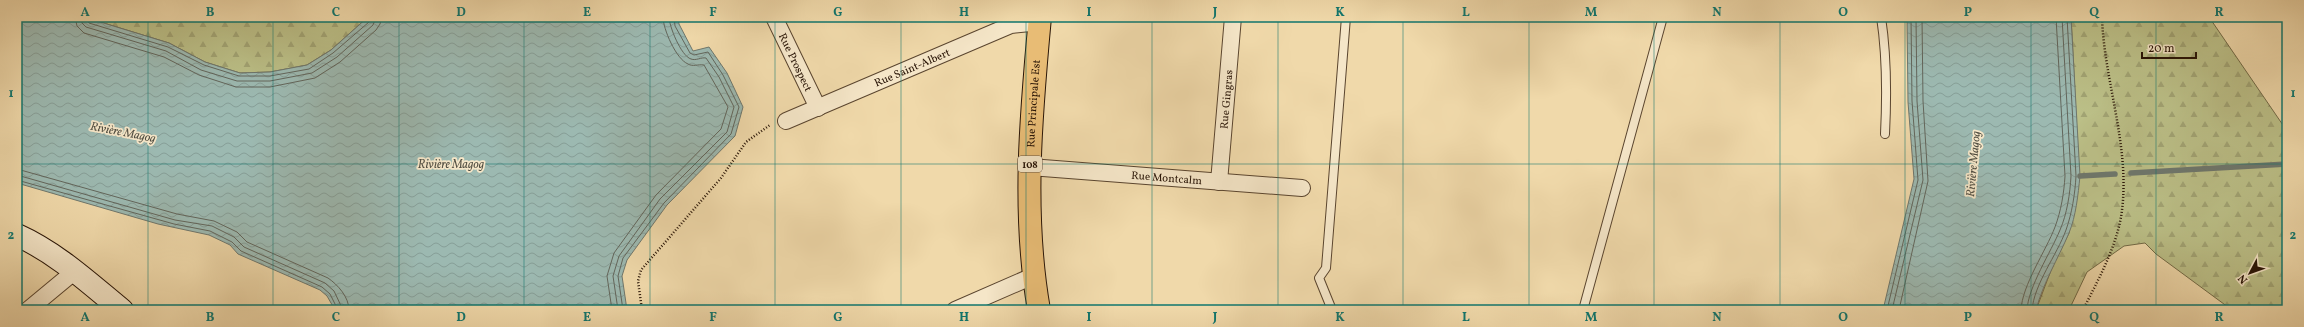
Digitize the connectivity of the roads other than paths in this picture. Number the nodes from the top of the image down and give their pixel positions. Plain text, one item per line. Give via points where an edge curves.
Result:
1 (774, 17) edge
2 (1233, 17) edge
3 (1346, 17) edge
4 (1663, 17) edge
5 (1881, 17) edge
6 (1040, 20) edge
7 (818, 108) junction
8 (786, 121) road end
9 (1885, 134) dead end
10 (1030, 167) junction
11 (1219, 182) junction
12 (1302, 188) dead end
13 (17, 235) edge
14 (75, 271) junction
15 (1033, 276) junction
16 (28, 310) edge
17 (122, 310) edge
18 (955, 310) edge
19 (1039, 310) edge
20 (1332, 310) edge
21 (1583, 310) edge

1 - 7 street, Rue Prospect
2 - 11 street, Rue Gingras
3 - 20 lane via 1326,268 1319,278
4 - 21 lane
5 - 9 lane via 1886,50
6 - 7 street, Rue Saint-Albert via 1011,25
6 - 10 main road, Rue Principale Est / 108
7 - 8 street, Rue Saint-Albert
10 - 11 street, Rue Montcalm
10 - 15 main road, Rue Principale Est / 108 via 1028,216
11 - 12 street, Rue Montcalm
13 - 14 street
14 - 16 street
14 - 17 street
15 - 18 street
15 - 19 main road, Rue Principale Est / 108

